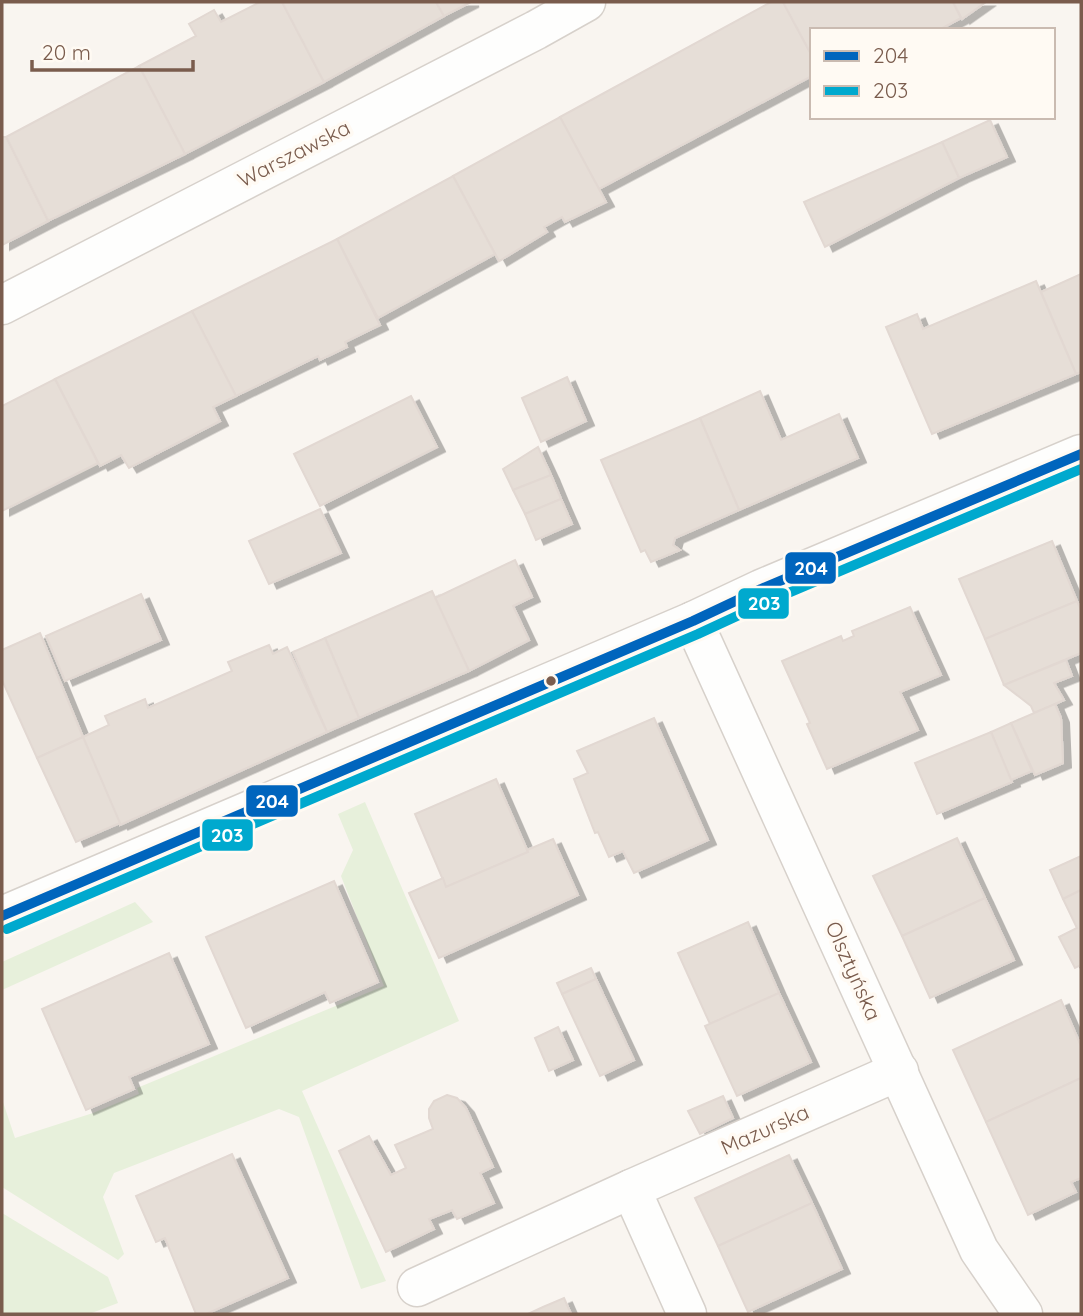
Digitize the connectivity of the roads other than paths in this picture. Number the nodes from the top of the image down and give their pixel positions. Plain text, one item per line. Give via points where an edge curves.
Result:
1 (586, 2) edge
2 (2, 305) edge
3 (1081, 454) edge
4 (693, 621) junction
5 (2, 916) edge
6 (899, 1071) junction
7 (631, 1189) junction
8 (417, 1287) dead end
9 (687, 1314) edge
10 (1023, 1314) edge

1 - 2 street, Warszawska
3 - 4 street
4 - 5 street
4 - 6 street, Olsztyńska
6 - 7 street, Mazurska
6 - 10 street, Olsztyńska via 979,1250
7 - 8 street, Mazurska
7 - 9 street

